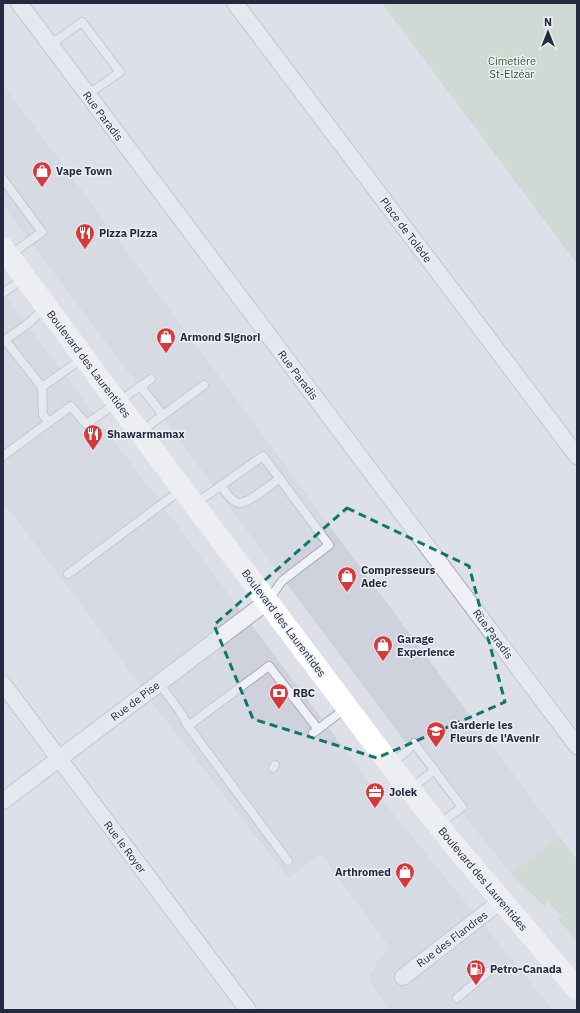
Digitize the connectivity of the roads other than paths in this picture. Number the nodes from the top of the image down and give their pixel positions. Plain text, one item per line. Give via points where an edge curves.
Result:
1 (19, 3) edge
2 (235, 3) edge
3 (50, 45) junction
4 (87, 95) junction
5 (3, 179) edge
6 (6, 252) edge
7 (25, 277) junction
8 (3, 293) edge
9 (46, 306) junction
10 (4, 339) edge
11 (84, 357) junction
12 (151, 379) dead end
13 (204, 385) dead end
14 (140, 386) junction
15 (42, 387) junction
16 (118, 402) junction
17 (163, 415) junction
18 (49, 422) junction
19 (140, 432) junction
20 (3, 456) edge
21 (577, 456) edge
22 (280, 478) junction
23 (221, 485) junction
24 (189, 496) junction
25 (68, 574) dead end
26 (268, 601) junction
27 (159, 682) junction
28 (3, 684) edge
29 (347, 707) junction
30 (188, 726) junction
31 (577, 746) edge
32 (59, 759) junction
33 (390, 764) junction
34 (435, 770) junction
35 (410, 789) junction
36 (3, 801) edge
37 (438, 825) junction
38 (288, 861) dead end
39 (501, 901) junction
40 (488, 972) dead end
41 (403, 977) dead end
42 (577, 989) edge
43 (457, 998) dead end
44 (248, 1010) edge

1 - 3 street, Rue Paradis
2 - 21 street, Place de Tolède
3 - 4 street, Rue Paradis
3 - 4 lane via 82,22 120,72
4 - 31 street, Rue Paradis
5 - 6 lane via 42,232
6 - 7 main road, Boulevard des Laurentides
7 - 8 lane
7 - 9 main road, Boulevard des Laurentides
9 - 10 lane via 29,323
9 - 11 main road, Boulevard des Laurentides
10 - 15 lane
11 - 15 lane
11 - 16 main road, Boulevard des Laurentides
12 - 14 lane
13 - 17 lane
14 - 16 lane
14 - 17 lane
15 - 18 lane via 43,415
16 - 18 lane via 86,424 71,406
16 - 19 main road, Boulevard des Laurentides
17 - 19 lane
18 - 20 lane
19 - 24 main road, Boulevard des Laurentides
22 - 23 lane via 243,503 233,500
22 - 23 lane via 263,456
22 - 26 lane via 329,545 282,581
23 - 24 lane
24 - 25 lane
24 - 26 main road, Boulevard des Laurentides
26 - 27 street, Rue de Pise
26 - 29 main road, Boulevard des Laurentides
27 - 30 lane via 182,713
27 - 32 street, Rue de Pise
28 - 32 street, Rue le Royer
29 - 30 lane via 316,731 269,666
29 - 33 main road, Boulevard des Laurentides
30 - 38 lane
32 - 36 street, Rue de Pise
32 - 44 street, Rue le Royer
33 - 34 lane via 414,742
33 - 35 main road, Boulevard des Laurentides
34 - 35 lane
34 - 37 lane via 462,807
35 - 37 main road, Boulevard des Laurentides
37 - 39 main road, Boulevard des Laurentides
39 - 41 street, Rue des Flandres
39 - 42 main road, Boulevard des Laurentides
40 - 43 lane

